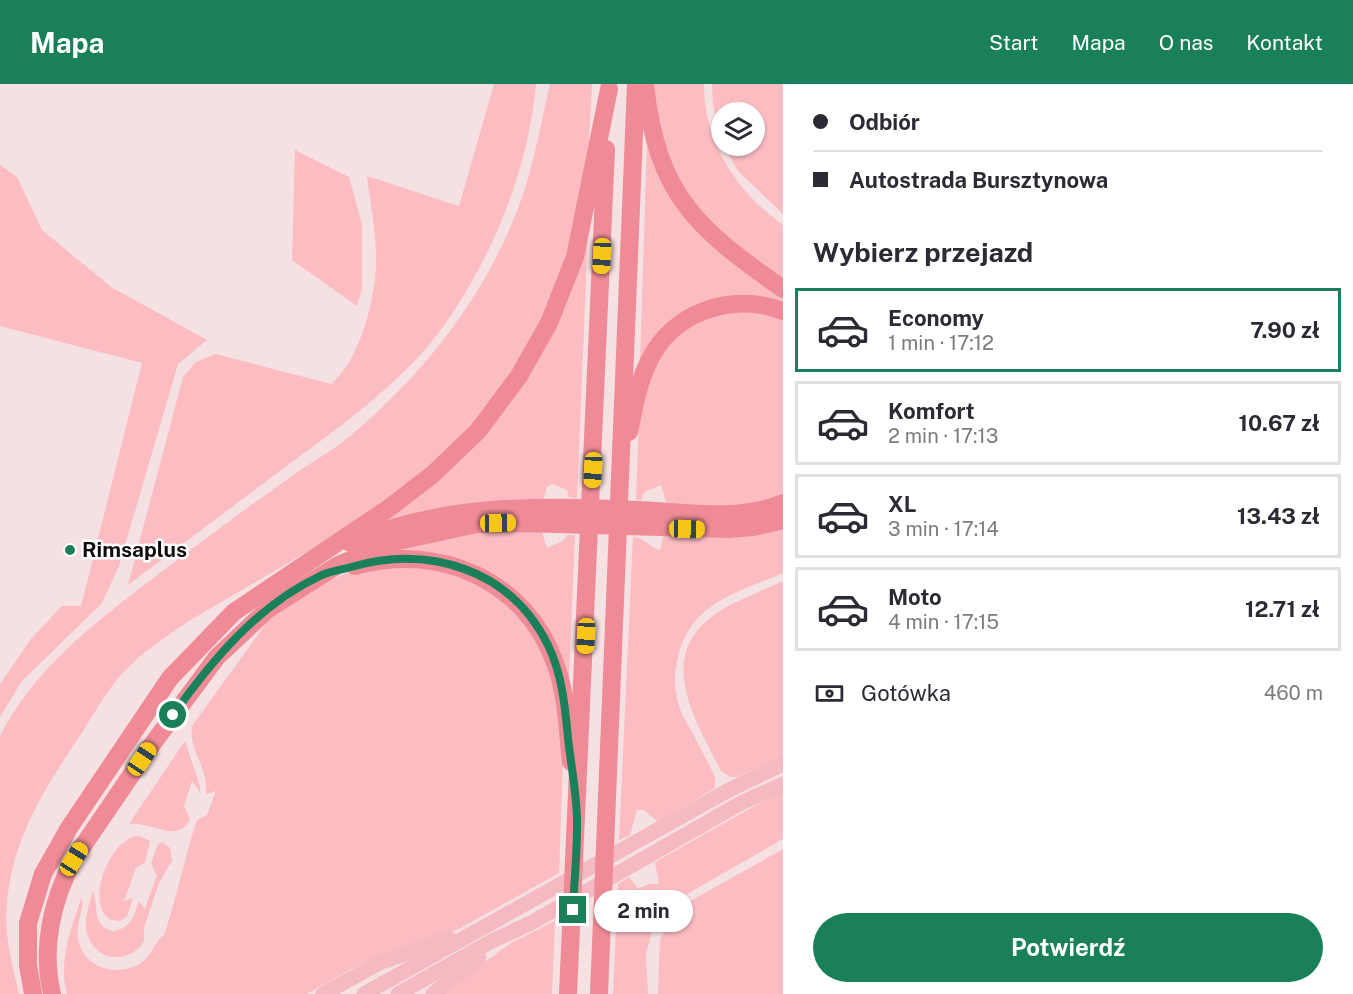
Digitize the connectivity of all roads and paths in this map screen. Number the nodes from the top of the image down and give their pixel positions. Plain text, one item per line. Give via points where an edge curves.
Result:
1 (636, 84) edge
2 (645, 84) edge
3 (609, 87) edge
4 (783, 289) edge
5 (783, 311) edge
6 (618, 483) junction
7 (783, 503) edge
8 (548, 515) junction
9 (655, 520) junction
10 (783, 520) edge
11 (314, 558) junction
12 (321, 575) junction
13 (783, 764) edge
14 (783, 784) edge
15 (578, 826) junction
16 (494, 921) junction
17 (527, 925) junction
18 (48, 948) junction
19 (33, 994) edge
20 (52, 994) edge
21 (60, 994) edge
22 (323, 994) edge
23 (364, 994) edge
24 (398, 994) edge
25 (433, 994) edge
26 (568, 994) edge
27 (599, 994) edge

1 - 6 highway
2 - 4 highway via 648,115 660,159 678,196 715,239
3 - 11 highway via 575,257 549,323 519,376 478,431 432,475
3 - 15 highway
5 - 6 highway via 754,304 724,305 685,320 664,338 640,384
6 - 27 highway
7 - 9 highway via 745,513
8 - 9 highway
8 - 11 highway via 476,510 434,516 388,528
8 - 12 highway via 436,531 366,552
9 - 10 highway via 753,527
11 - 19 highway via 234,612 187,658 69,828 43,874 31,908 27,948
12 - 15 highway via 390,559 439,561 490,581 525,612 548,645 560,676
12 - 18 highway via 245,629 192,688 74,859 58,894
13 - 16 main road
14 - 17 main road via 741,803
15 - 26 highway
16 - 22 main road via 379,963
16 - 23 main road
17 - 24 main road
17 - 25 main road
18 - 20 highway
18 - 21 highway

